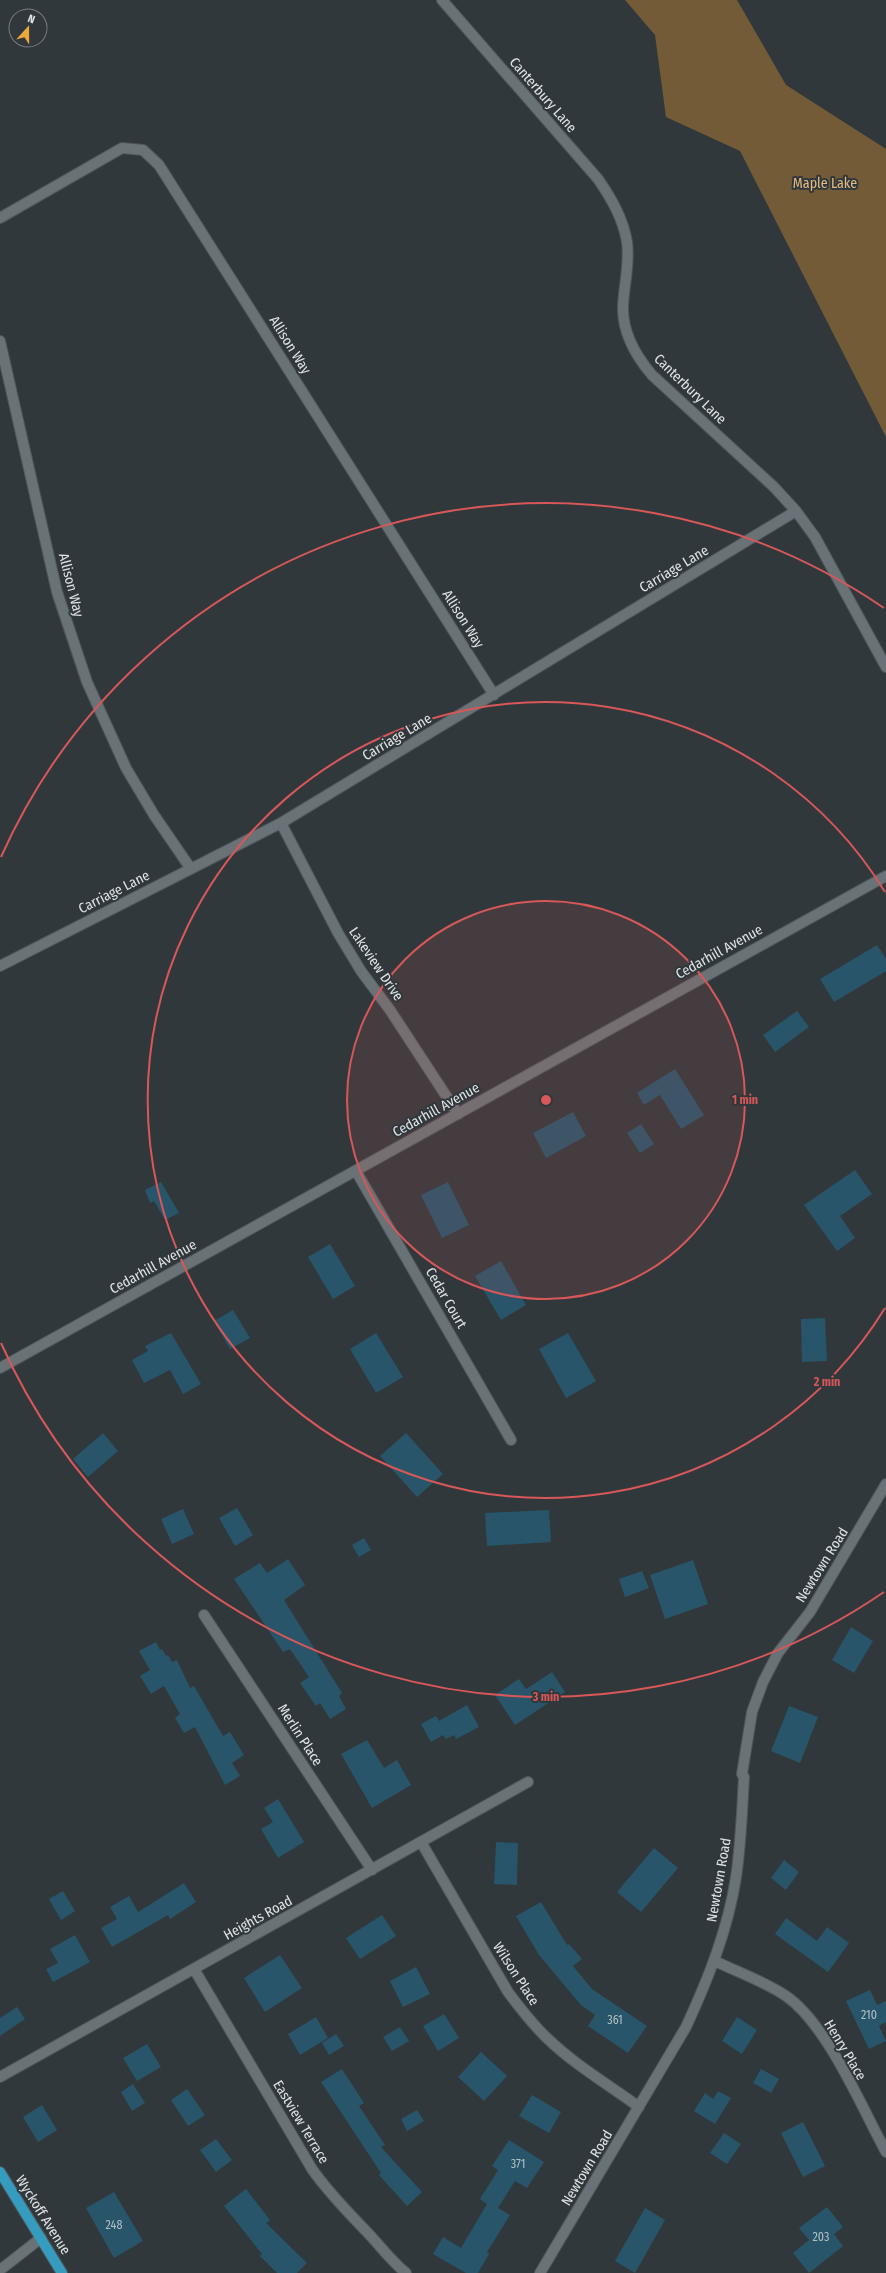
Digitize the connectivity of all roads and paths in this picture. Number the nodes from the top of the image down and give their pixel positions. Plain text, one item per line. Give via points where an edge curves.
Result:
1 (442, 0) edge
2 (0, 218) edge
3 (0, 341) edge
4 (796, 511) junction
5 (886, 667) edge
6 (494, 695) junction
7 (281, 823) junction
8 (191, 869) junction
9 (886, 876) edge
10 (0, 966) edge
11 (458, 1114) junction
12 (356, 1171) junction
13 (0, 1368) edge
14 (511, 1440) dead end
15 (886, 1484) edge
16 (204, 1615) dead end
17 (528, 1782) dead end
18 (421, 1842) junction
19 (372, 1870) junction
20 (715, 1961) junction
21 (194, 1969) junction
22 (0, 2077) edge
23 (640, 2107) junction
24 (886, 2152) edge
25 (0, 2172) edge
26 (41, 2238) junction
27 (0, 2270) edge
28 (62, 2273) edge
29 (406, 2273) edge
30 (540, 2273) edge

1 - 4 street, Canterbury Lane via 598,178 612,198 621,218 627,242 624,319 630,340 640,360 652,375 774,487
2 - 6 street, Allison Way via 122,148 144,150 159,165
3 - 8 street, Allison Way via 57,592 87,682 121,758 154,815
4 - 5 street, Canterbury Lane via 815,537
4 - 6 street, Carriage Lane
6 - 7 street, Carriage Lane
7 - 8 street, Carriage Lane
7 - 11 street, Lakeview Drive via 342,939
8 - 10 street, Carriage Lane
9 - 11 street, Cedarhill Avenue
11 - 12 street, Cedarhill Avenue
12 - 13 street, Cedarhill Avenue
12 - 14 street, Cedar Court
15 - 20 street, Newtown Road via 810,1612 778,1653 763,1682 752,1712 742,1774 744,1777 741,1835 736,1878
16 - 19 street, Merlin Place
17 - 18 street, Heights Road
18 - 19 street, Heights Road
18 - 23 street, Wilson Place via 508,1992 523,2012 547,2039 570,2058
19 - 21 street, Heights Road
20 - 23 street, Newtown Road via 686,2027
20 - 24 street, Henry Place via 786,1997 812,2023 830,2048
21 - 22 street, Heights Road
21 - 29 street, Eastview Terrace via 328,2192 365,2229 394,2264
23 - 30 street, Newtown Road
25 - 26 main road, Wyckoff Avenue
26 - 27 street
26 - 28 main road, Wyckoff Avenue

